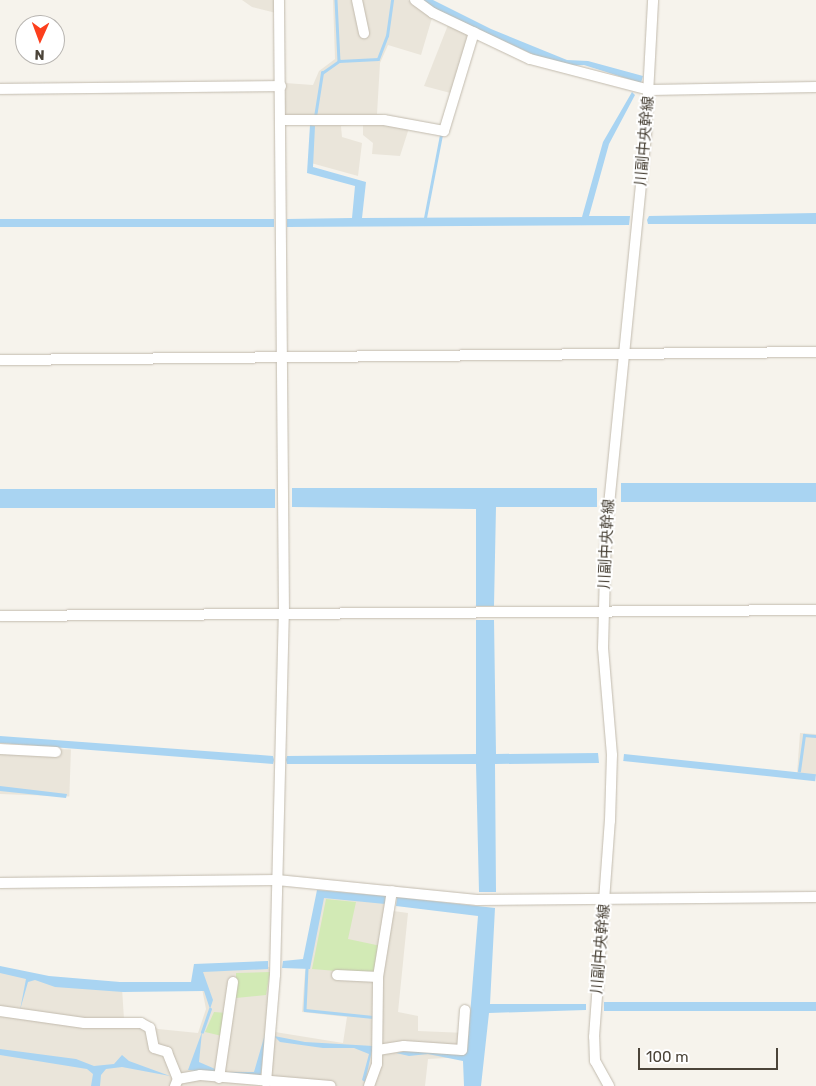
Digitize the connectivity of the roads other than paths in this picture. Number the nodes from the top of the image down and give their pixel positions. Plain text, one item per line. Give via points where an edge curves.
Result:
1 (279, 0) edge
2 (357, 0) edge
3 (415, 0) edge
4 (653, 0) edge
5 (474, 32) junction
6 (364, 33) dead end
7 (280, 86) junction
8 (816, 87) edge
9 (0, 89) edge
10 (650, 90) junction
11 (280, 120) junction
12 (816, 352) edge
13 (623, 353) junction
14 (282, 357) junction
15 (0, 360) edge
16 (816, 610) edge
17 (604, 611) junction
18 (284, 615) junction
19 (0, 616) edge
20 (0, 749) edge
21 (56, 752) dead end
22 (278, 880) junction
23 (0, 882) edge
24 (392, 891) junction
25 (816, 897) edge
26 (605, 899) junction
27 (338, 975) dead end
28 (378, 977) junction
29 (234, 982) dead end
30 (465, 1010) dead end
31 (0, 1011) edge
32 (378, 1050) junction
33 (220, 1073) junction
34 (177, 1082) edge
35 (266, 1082) junction
36 (231, 1083) edge
37 (331, 1086) edge
38 (369, 1086) edge
39 (609, 1086) edge

1 - 7 street
2 - 6 street
3 - 5 street via 433,13
4 - 10 street, 川副中央幹線
5 - 10 street via 530,59
5 - 11 street via 444,131 384,120
7 - 9 street
7 - 11 street
8 - 10 street
10 - 13 street, 川副中央幹線
11 - 14 street
12 - 13 street
13 - 14 street
13 - 17 street, 川副中央幹線 via 606,535
14 - 15 street
14 - 18 street
16 - 17 street
17 - 18 street
17 - 26 street, 川副中央幹線 via 612,755
18 - 19 street
18 - 22 street
20 - 21 street
22 - 23 street
22 - 24 street
22 - 35 street via 275,974
24 - 26 street via 477,900
24 - 28 street
25 - 26 street
26 - 39 street, 川副中央幹線 via 594,1037 595,1061
27 - 28 street
28 - 32 street
29 - 33 street
30 - 32 street via 462,1050 404,1046
31 - 34 street via 74,1022 141,1023 150,1028 154,1048 167,1052
32 - 38 street
33 - 34 street
33 - 36 street
35 - 36 street
35 - 37 street

